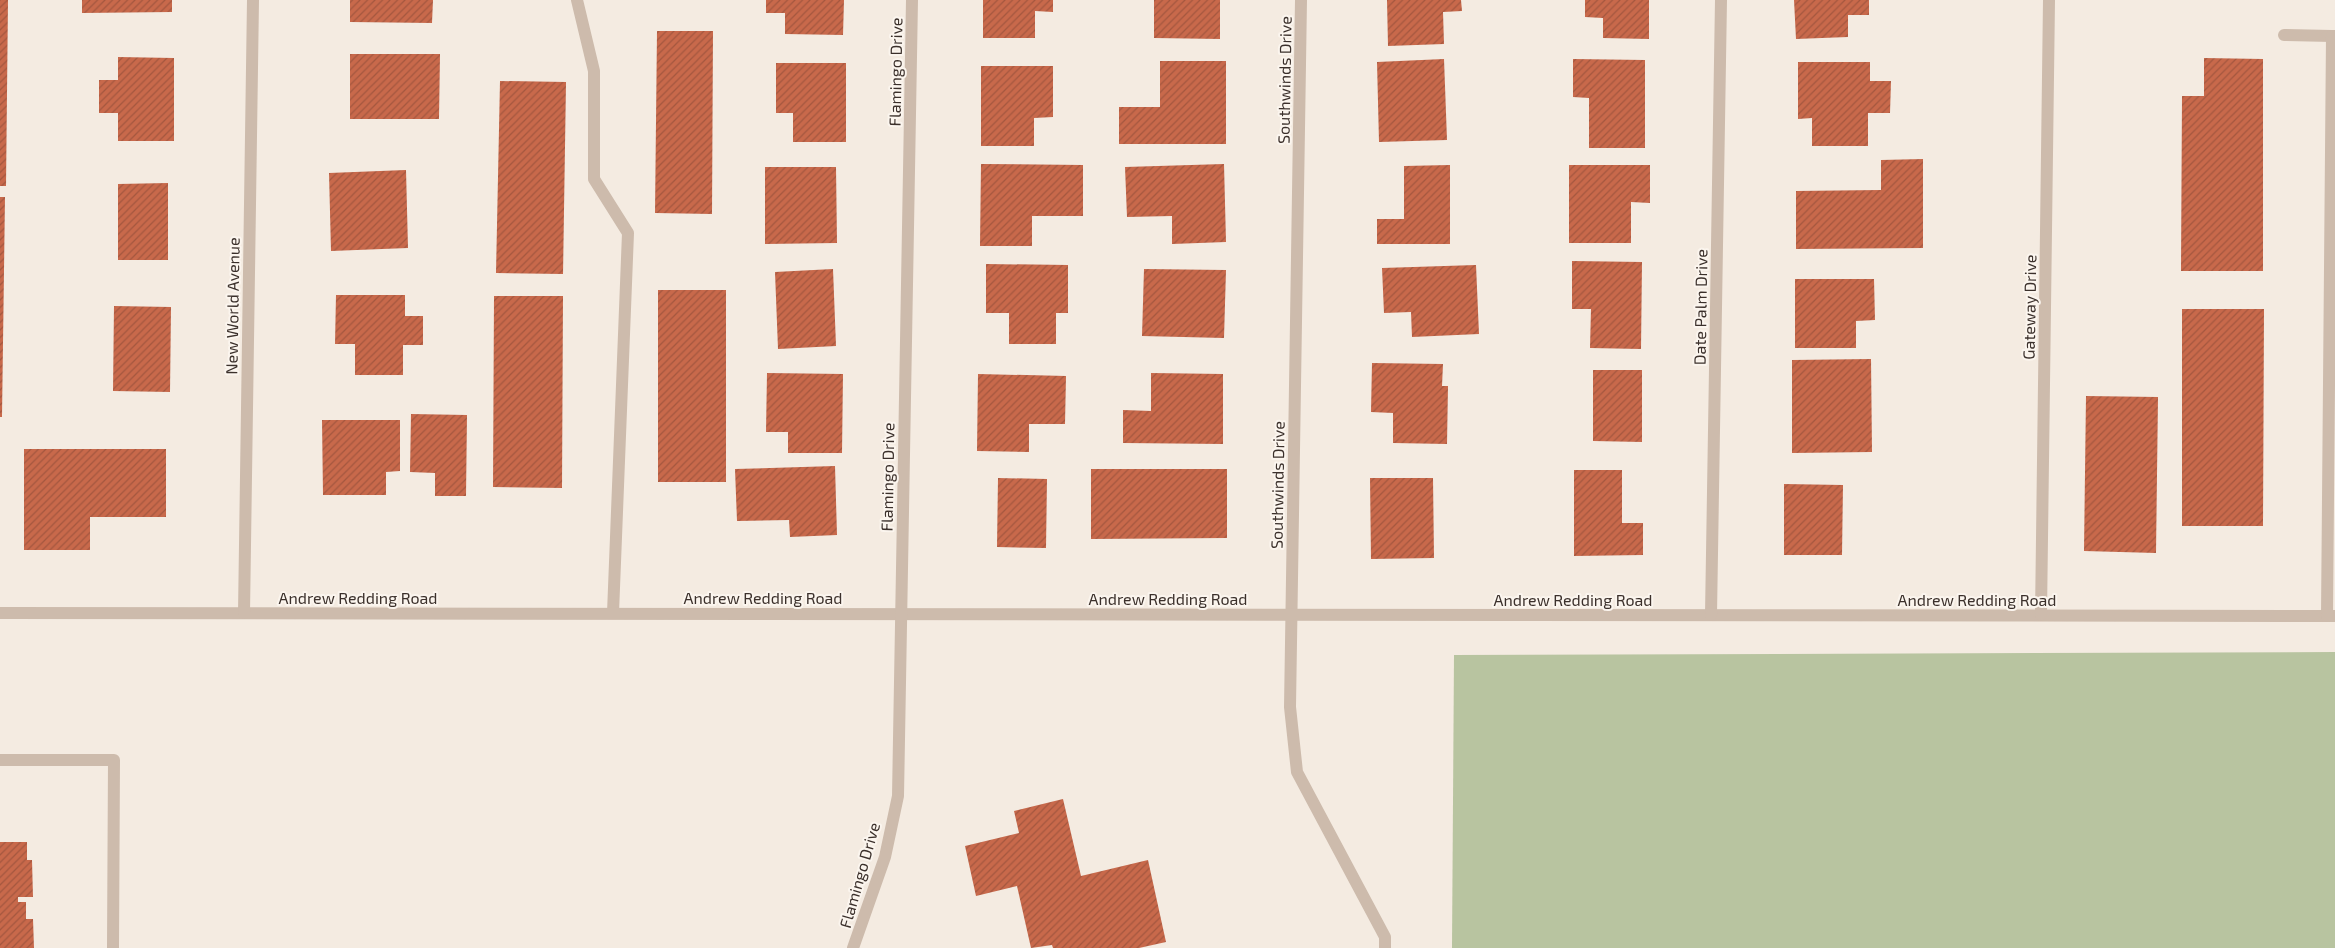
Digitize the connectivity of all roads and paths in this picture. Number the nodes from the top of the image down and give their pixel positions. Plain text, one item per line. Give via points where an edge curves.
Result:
1 (253, 0) edge
2 (577, 0) edge
3 (912, 0) edge
4 (1301, 0) edge
5 (1721, 0) edge
6 (2049, 0) edge
7 (2284, 35) dead end
8 (2334, 36) edge
9 (0, 613) edge
10 (244, 613) junction
11 (614, 613) junction
12 (901, 614) junction
13 (1291, 614) junction
14 (1711, 615) junction
15 (2041, 615) junction
16 (2331, 616) edge
17 (0, 760) edge
18 (113, 948) edge
19 (853, 948) edge
20 (1385, 948) edge

1 - 10 street, New World Avenue
2 - 11 street via 594,71 594,179 628,233
3 - 12 street, Flamingo Drive
4 - 13 street, Southwinds Drive
5 - 14 street, Date Palm Drive
6 - 15 street, Gateway Drive
7 - 8 street
8 - 16 street
9 - 10 street, Andrew Redding Road
10 - 11 street, Andrew Redding Road
11 - 12 street, Andrew Redding Road
12 - 13 street, Andrew Redding Road
12 - 19 street, Flamingo Drive via 898,796 885,857
13 - 14 street, Andrew Redding Road
13 - 20 street, Southwinds Drive via 1290,707 1297,772 1385,937
14 - 15 street, Andrew Redding Road
15 - 16 street, Andrew Redding Road
17 - 18 street via 114,760

